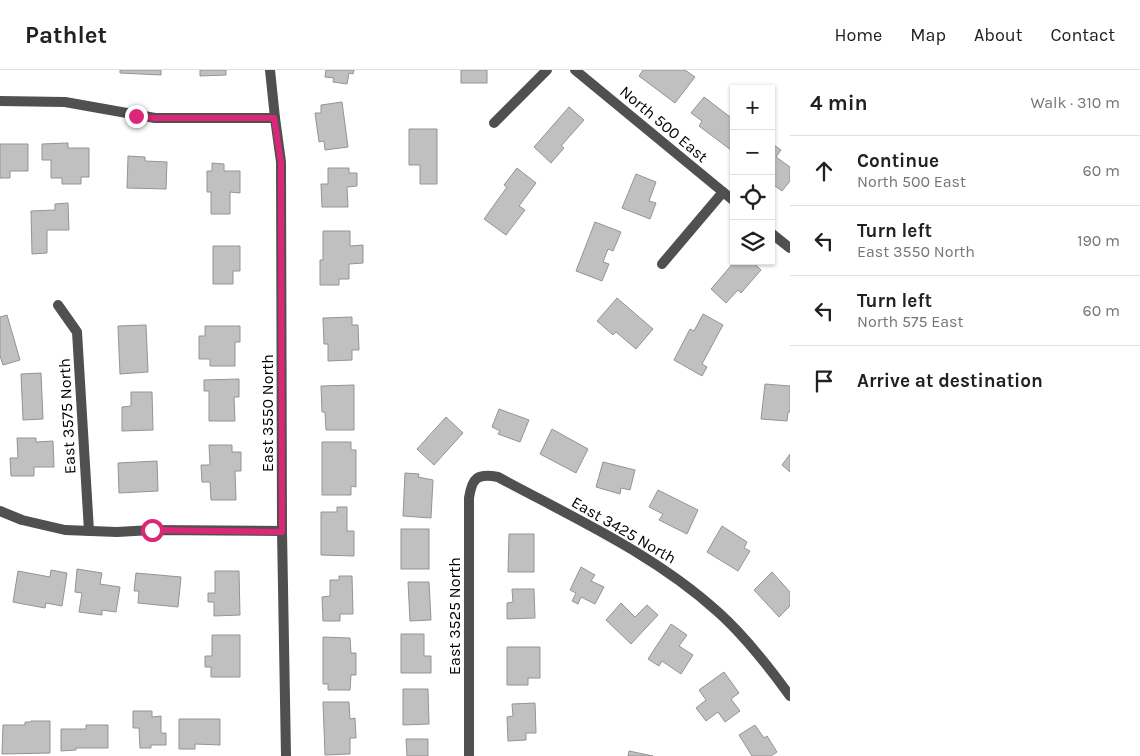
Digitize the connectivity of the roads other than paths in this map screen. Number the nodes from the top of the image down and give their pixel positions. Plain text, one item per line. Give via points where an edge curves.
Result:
1 (270, 70) edge
2 (547, 70) edge
3 (575, 70) edge
4 (0, 101) edge
5 (274, 118) junction
6 (494, 123) dead end
7 (723, 192) junction
8 (730, 198) edge
9 (775, 236) edge
10 (790, 248) edge
11 (662, 264) dead end
12 (58, 304) dead end
13 (476, 478) joint
14 (0, 511) edge
15 (89, 531) junction
16 (282, 532) junction
17 (790, 696) edge
18 (286, 756) edge
19 (469, 756) edge

1 - 5 street, East 3550 North
2 - 6 street
3 - 7 street, North 500 East
4 - 5 street via 65,102 155,118
5 - 16 street, East 3550 North via 281,162
7 - 8 street, North 500 East
7 - 11 street
9 - 10 street
12 - 15 street, East 3575 North via 77,332
13 - 17 street, East 3425 North via 486,474 498,476 664,569 743,637
13 - 19 street, East 3525 North via 469,498
14 - 15 street via 44,526
15 - 16 street
16 - 18 street, East 3550 North

